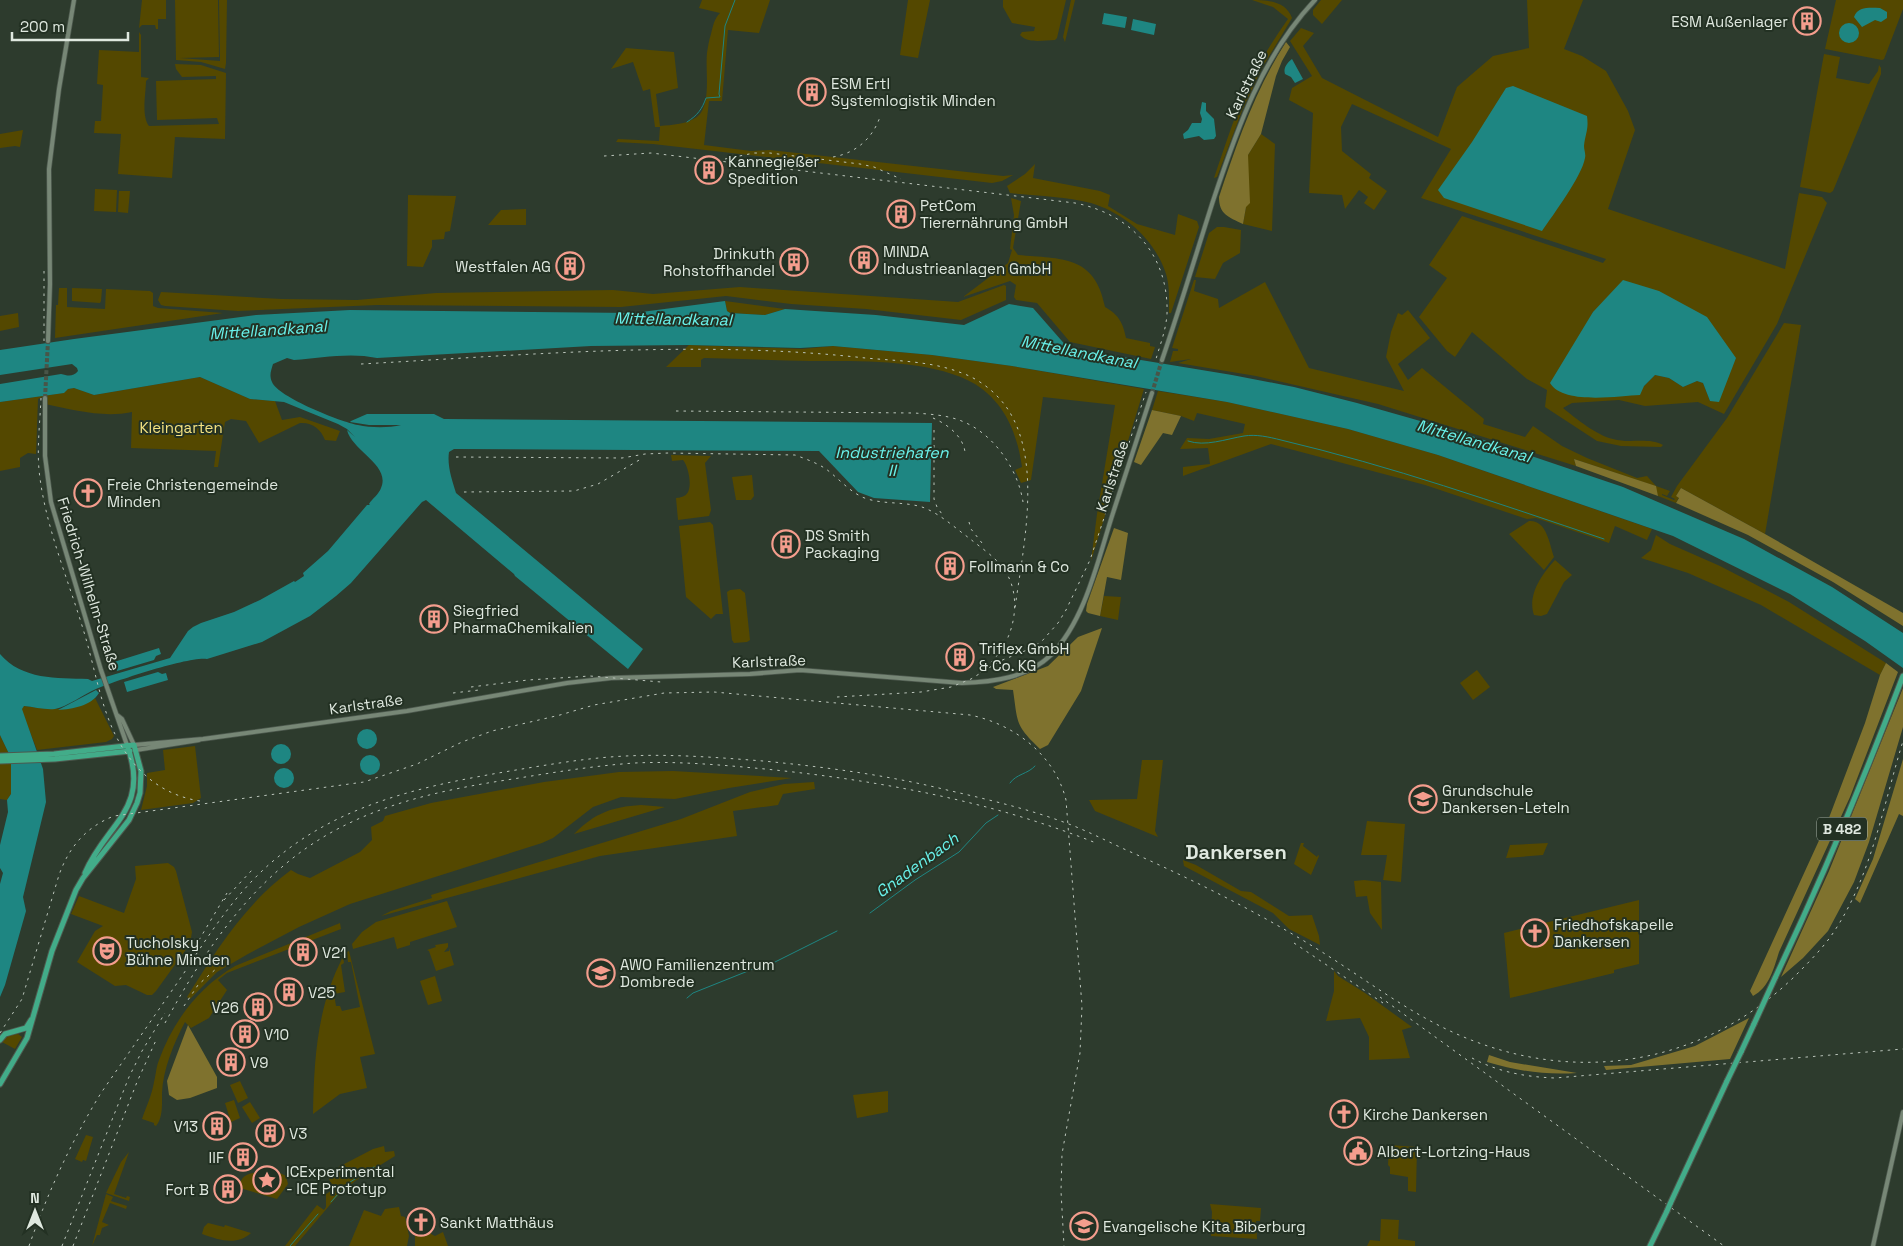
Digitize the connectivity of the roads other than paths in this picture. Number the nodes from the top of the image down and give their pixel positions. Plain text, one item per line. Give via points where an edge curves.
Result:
1 (74, 0) edge
2 (1315, 0) edge
3 (48, 341) tunnel mouth
4 (1162, 360) tunnel mouth
5 (1152, 393) tunnel mouth
6 (45, 398) tunnel mouth
7 (1903, 677) edge
8 (117, 715) junction
9 (135, 747) junction
10 (128, 748) junction
11 (0, 756) edge
12 (54, 756) junction
13 (0, 761) edge
14 (119, 827) junction
15 (32, 1018) junction
16 (18, 1031) junction
17 (0, 1040) edge
18 (24, 1042) junction
19 (0, 1084) edge
20 (1903, 1112) edge
21 (1650, 1246) edge
22 (1874, 1246) edge

1 - 3 street via 49,169
2 - 4 street, Karlstraße via 1285,37 1246,109
5 - 9 street, Karlstraße via 1075,622 1050,655 1013,676 962,683 800,670 611,678 420,709
6 - 8 street, Friedrich-Wilhelm-Straße via 45,456 50,502
7 - 21 main road, B 482, bridge via 1820,882
8 - 9 street, Friedrich-Wilhelm-Straße
8 - 10 street, Friedrich-Wilhelm-Straße
9 - 10 main road
9 - 14 main road, Friedrich-Wilhelm-Straße via 140,765 140,793 133,813
10 - 12 main road
10 - 14 main road, Friedrich-Wilhelm-Straße via 133,788
11 - 12 main road
12 - 13 main road
14 - 15 main road, Friedrich-Wilhelm-Straße via 83,878 71,902
15 - 16 main road via 26,1028
15 - 18 main road, Friedrich-Wilhelm-Straße
16 - 17 main road via 5,1034
16 - 18 main road via 24,1034
18 - 19 main road, Friedrich-Wilhelm-Straße
20 - 22 street

